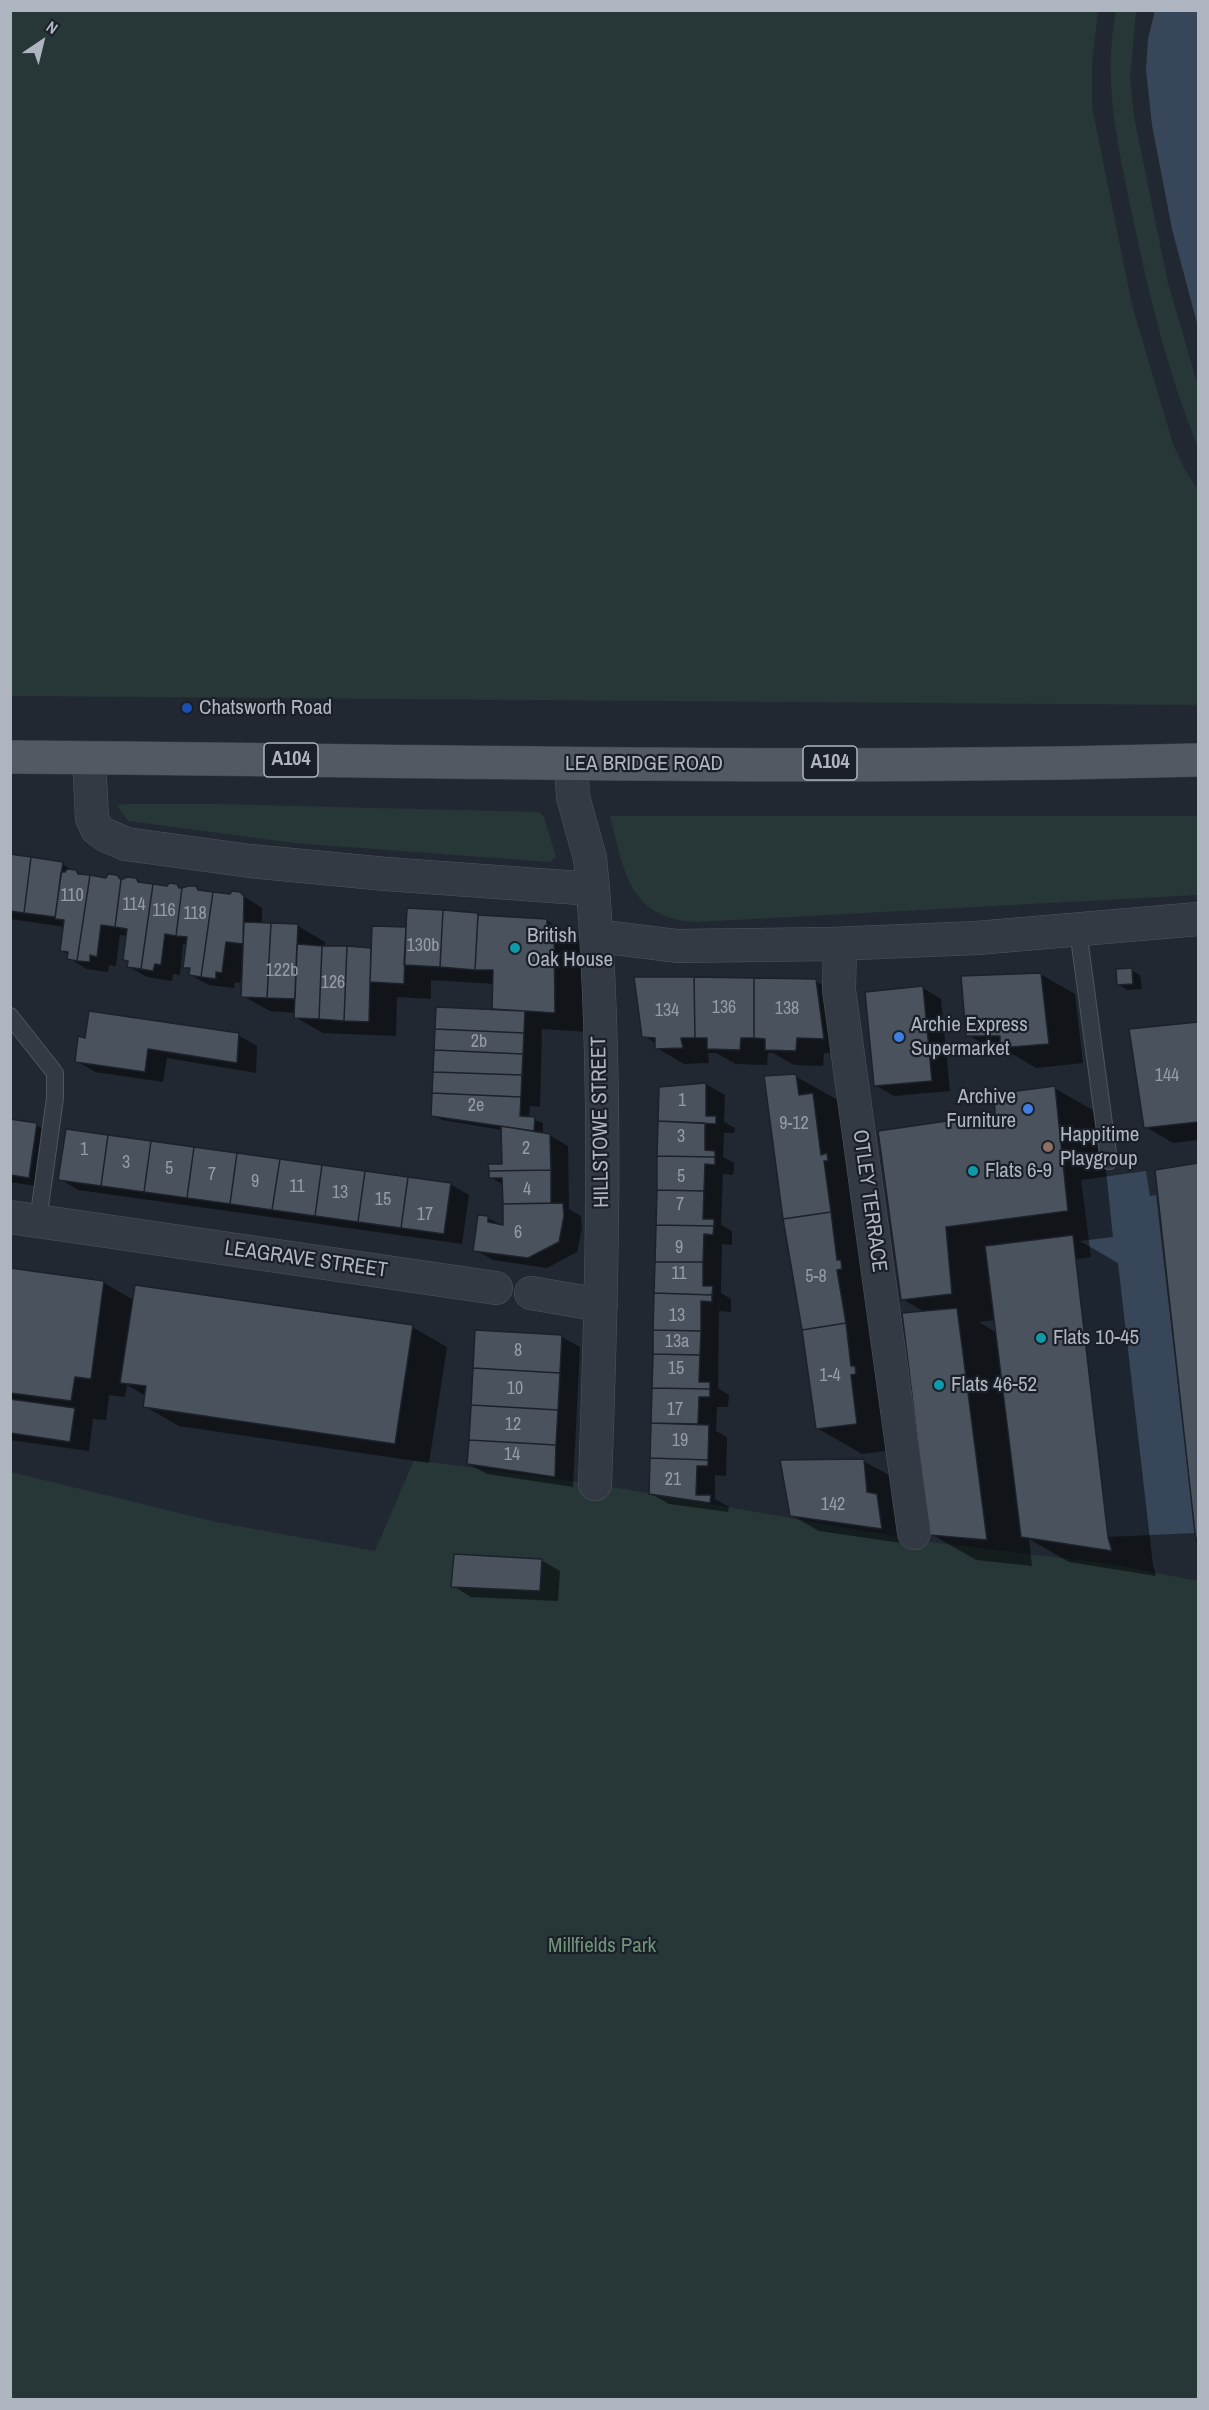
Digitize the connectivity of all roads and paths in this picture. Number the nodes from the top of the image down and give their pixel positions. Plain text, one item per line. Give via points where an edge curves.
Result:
1 (10, 758) edge
2 (89, 758) junction
3 (1198, 760) edge
4 (571, 764) junction
5 (593, 889) junction
6 (1198, 919) edge
7 (1078, 930) junction
8 (597, 936) junction
9 (840, 944) junction
10 (10, 1016) edge
11 (1109, 1161) dead end
12 (24, 1219) edge
13 (496, 1288) joint
14 (531, 1293) joint
15 (601, 1305) junction
16 (595, 1484) dead end
17 (914, 1533) dead end

1 - 2 main road, LEA BRIDGE ROAD / A104
2 - 4 main road, LEA BRIDGE ROAD / A104
2 - 5 street via 92,818 97,829 126,844 364,872
3 - 4 main road, LEA BRIDGE ROAD / A104
4 - 5 street, HILLSTOWE STREET via 573,797 590,858
5 - 8 street, HILLSTOWE STREET
6 - 7 street
7 - 9 street
7 - 11 lane
8 - 9 street via 677,946
8 - 15 street, HILLSTOWE STREET via 602,1082
9 - 17 street, OTLEY TERRACE via 839,990
10 - 12 lane via 55,1073 55,1098
12 - 13 street, LEAGRAVE STREET
13 - 14 lane, LEAGRAVE STREET
14 - 15 street, LEAGRAVE STREET
15 - 16 street, HILLSTOWE STREET

